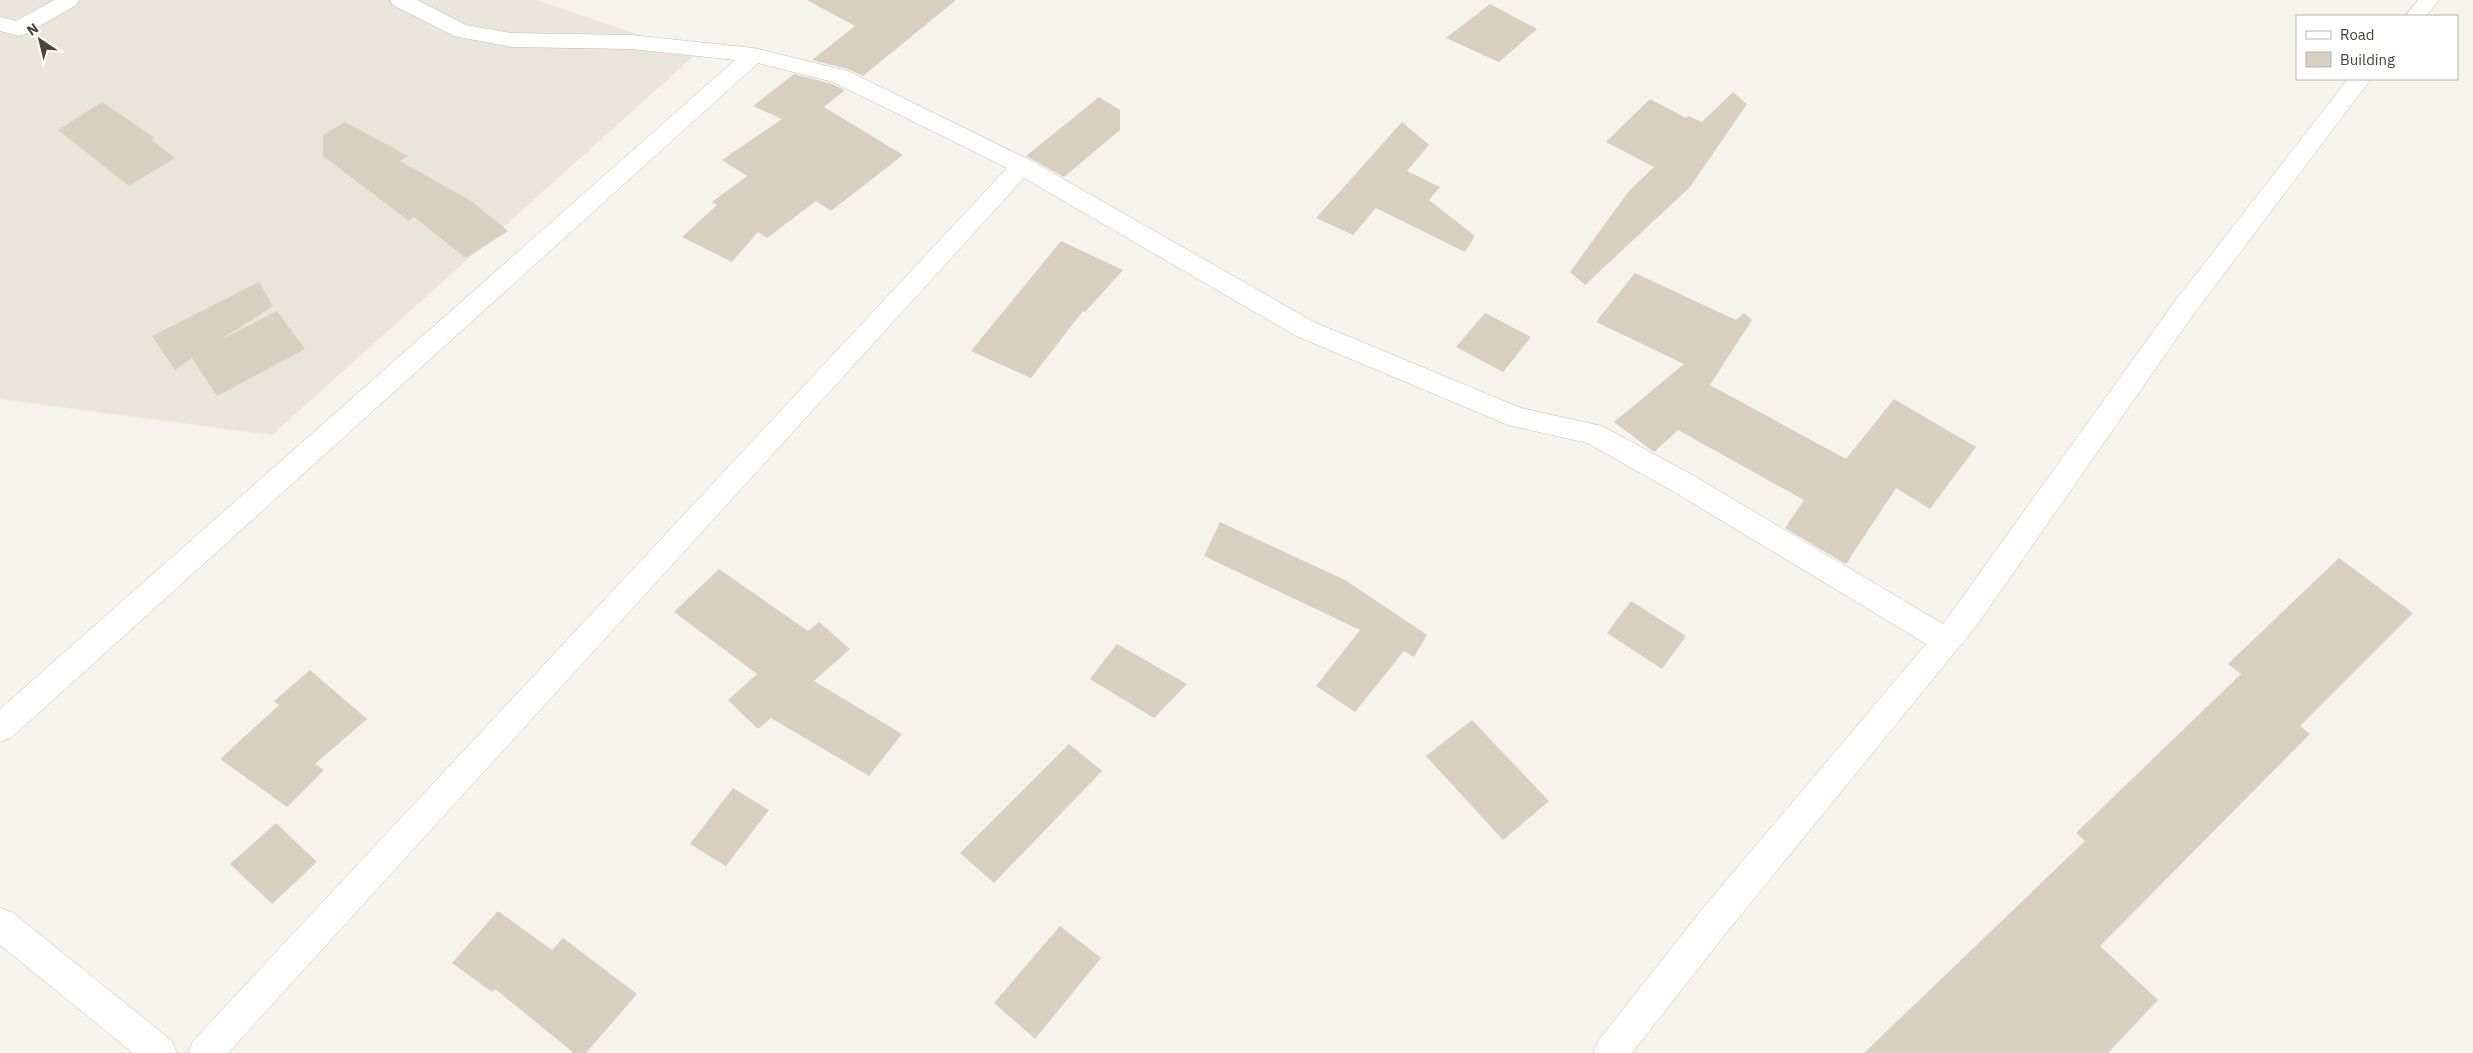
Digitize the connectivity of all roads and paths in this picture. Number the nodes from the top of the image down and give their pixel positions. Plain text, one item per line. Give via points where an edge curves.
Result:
1 (69, 0) edge
2 (400, 0) edge
3 (2429, 0) edge
4 (2416, 15) edge
5 (9, 26) edge
6 (0, 42) edge
7 (754, 55) junction
8 (2359, 80) edge
9 (1022, 166) junction
10 (1946, 641) junction
11 (0, 728) edge
12 (0, 924) edge
13 (160, 1053) edge
14 (205, 1053) edge
15 (1610, 1053) edge

1 - 5 street
2 - 7 street via 461,31 511,40 630,42
3 - 4 street
5 - 6 street
7 - 9 street via 840,76
7 - 11 street
8 - 10 street via 2184,308 1967,616
9 - 10 street via 1305,328 1517,418 1593,434 1686,485
9 - 14 street
10 - 15 street via 1715,920
12 - 13 street

